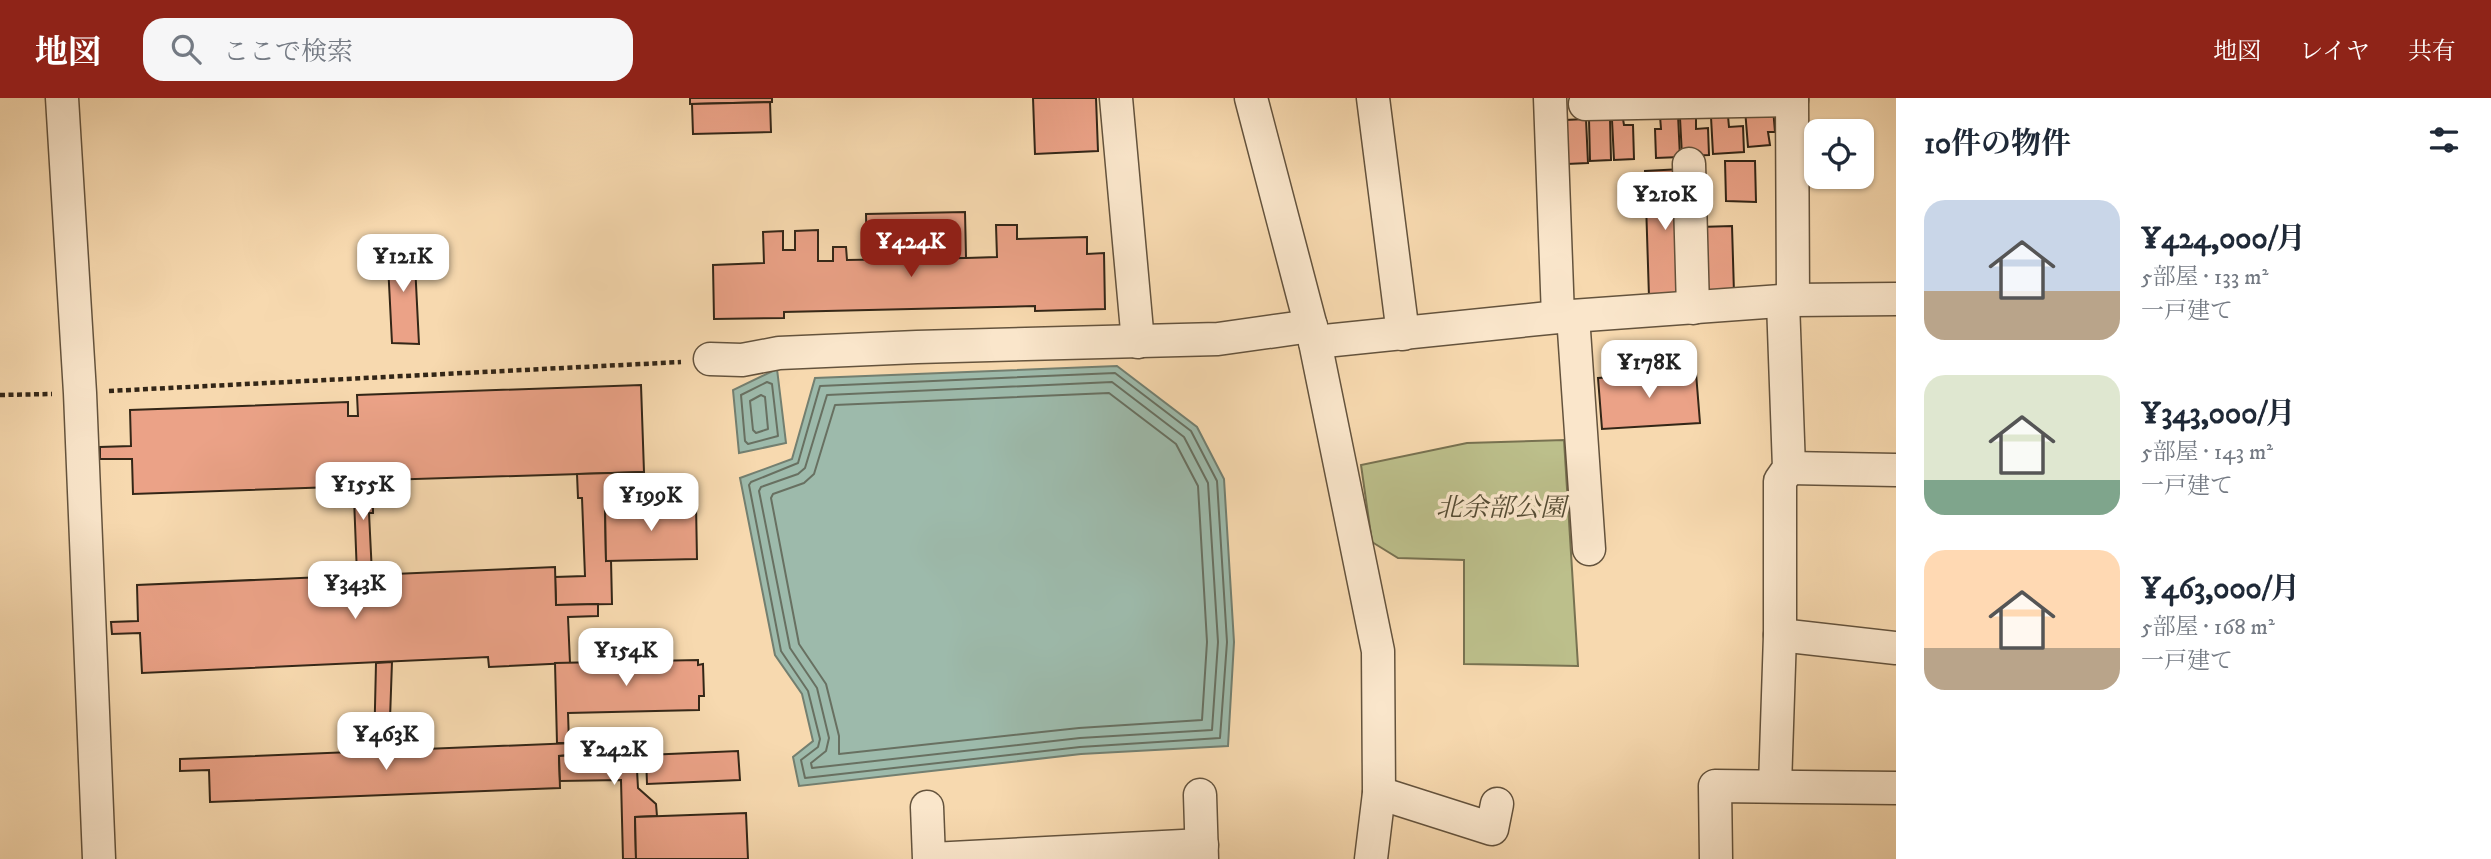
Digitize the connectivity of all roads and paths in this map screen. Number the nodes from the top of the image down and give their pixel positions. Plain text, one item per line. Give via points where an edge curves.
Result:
1 (62, 98) edge
2 (1116, 98) edge
3 (1251, 98) edge
4 (1373, 98) edge
5 (1550, 98) edge
6 (1792, 99) edge
7 (1586, 104) dead end
8 (1689, 164) dead end
9 (1896, 299) edge
10 (1788, 301) junction
11 (1693, 308) junction
12 (1566, 316) junction
13 (1313, 334) junction
14 (1403, 334) junction
15 (1138, 342) junction
16 (710, 359) joint
17 (80, 393) junction
18 (0, 395) edge
19 (1789, 468) junction
20 (1896, 470) edge
21 (1589, 549) dead end
22 (1780, 635) junction
23 (1896, 648) edge
24 (1775, 786) junction
25 (1896, 788) edge
26 (1379, 793) junction
27 (1200, 795) dead end
28 (1497, 804) dead end
29 (927, 807) dead end
30 (1202, 852) edge
31 (99, 859) edge
32 (930, 859) edge
33 (1371, 859) edge
34 (1716, 859) edge

1 - 17 street
2 - 15 street
3 - 13 street
4 - 14 street
5 - 12 street
6 - 7 street
6 - 10 street
8 - 11 street
9 - 10 street
10 - 11 street
10 - 19 street
11 - 12 street
12 - 14 street
12 - 21 street
13 - 14 street
13 - 15 street
13 - 26 street via 1378,651
15 - 16 street via 903,347
16 - 17 path
17 - 18 path
17 - 31 street
19 - 20 street
19 - 22 street via 1780,481
22 - 23 street
22 - 24 street
24 - 25 street
24 - 34 street via 1715,786
26 - 28 street via 1492,829
26 - 33 street
27 - 30 street
29 - 32 street
30 - 32 street

